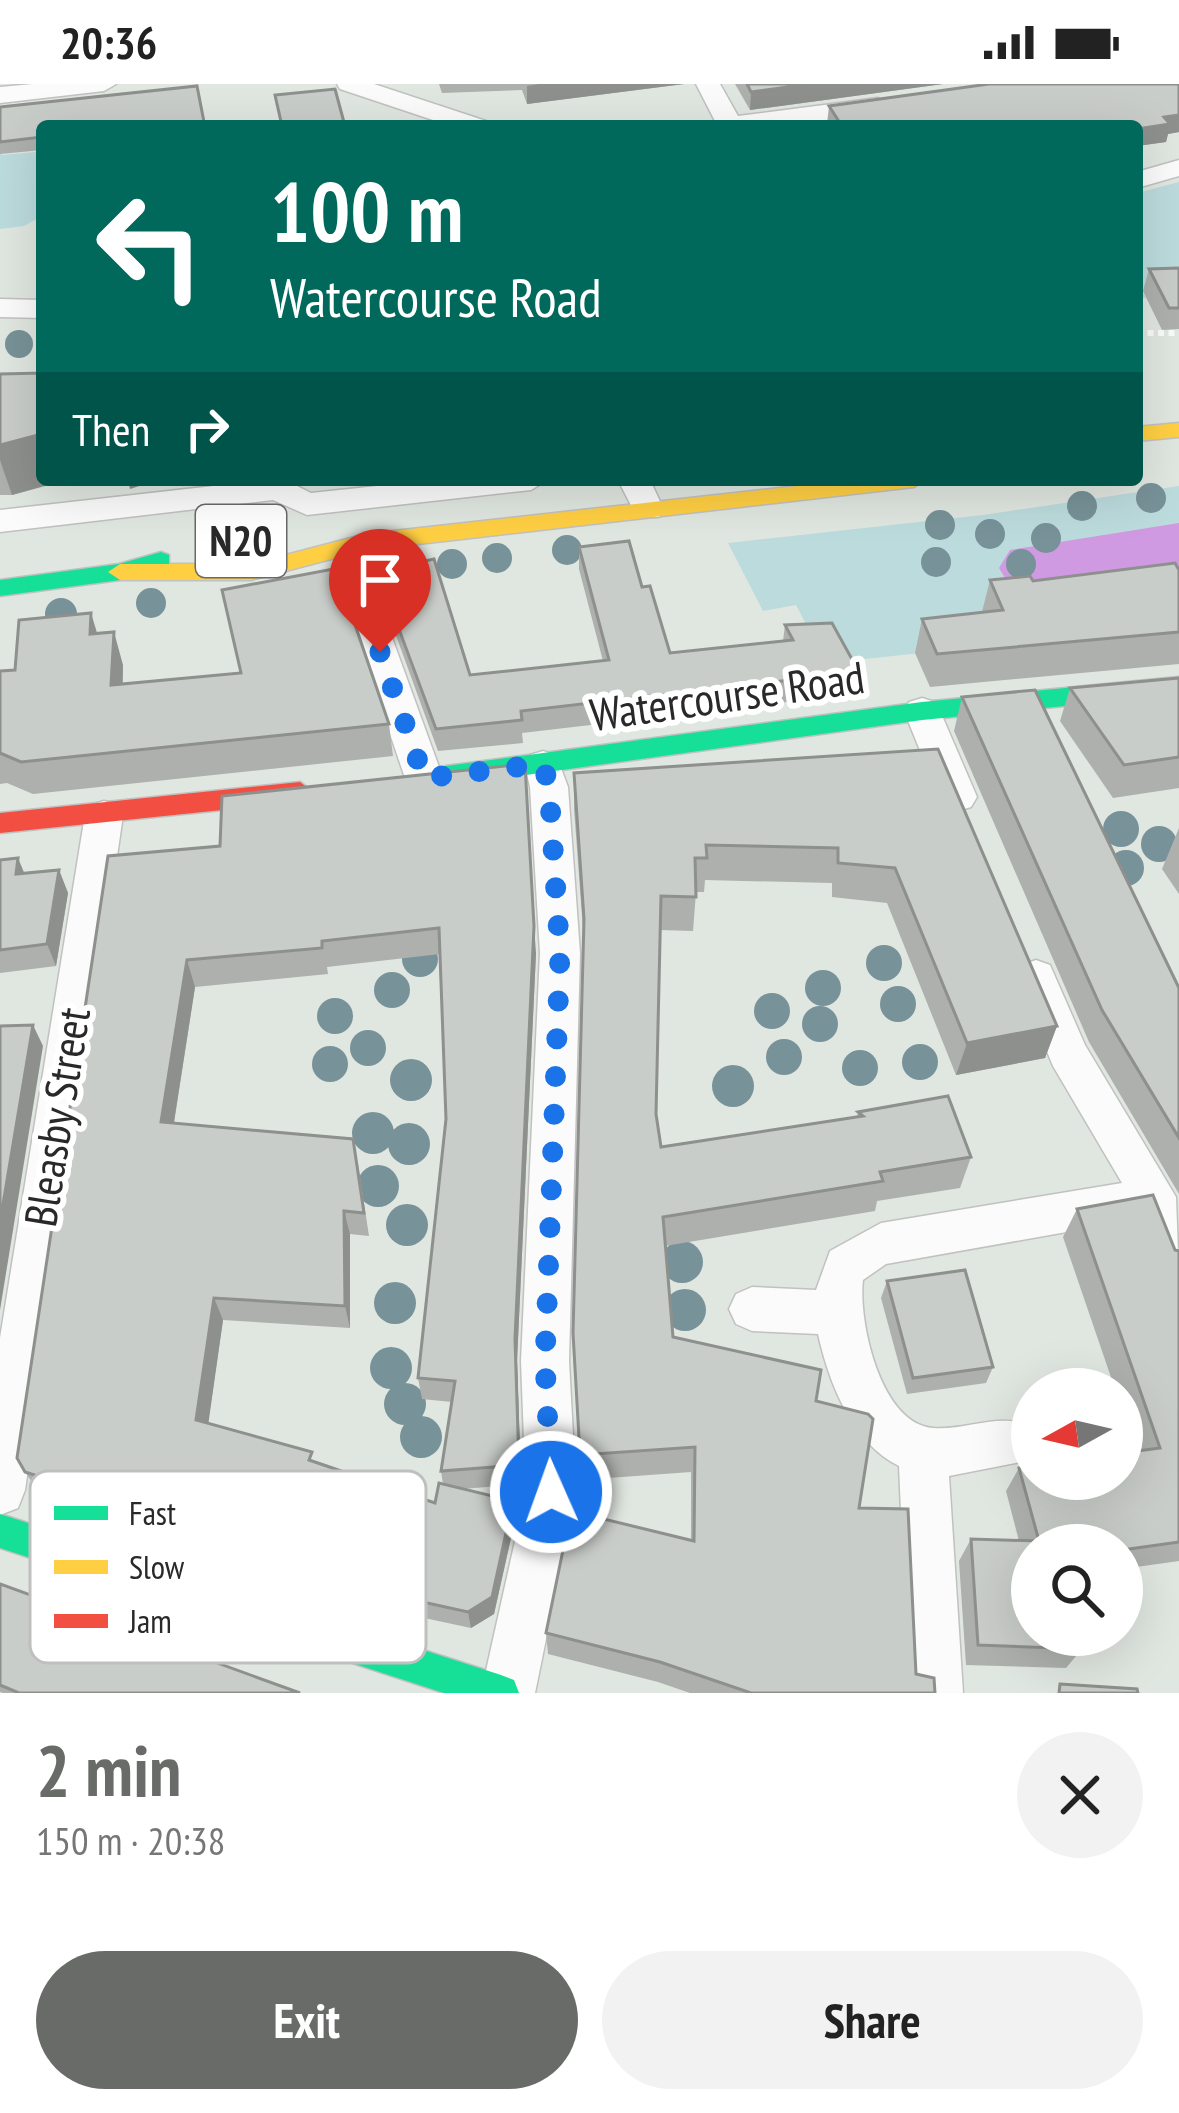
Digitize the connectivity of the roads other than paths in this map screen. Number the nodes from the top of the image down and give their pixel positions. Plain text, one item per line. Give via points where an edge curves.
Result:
1 (104, 84) edge
2 (349, 84) edge
3 (708, 84) edge
4 (0, 95) edge
5 (913, 101) edge
6 (459, 120) edge
7 (724, 120) edge
8 (772, 120) edge
9 (1179, 168) edge
10 (1143, 178) edge
11 (0, 308) edge
12 (36, 310) edge
13 (1179, 430) edge
14 (1143, 433) edge
15 (417, 486) edge
16 (805, 486) edge
17 (303, 492) edge
18 (641, 495) edge
19 (0, 521) edge
20 (265, 538) dead end
21 (226, 544) dead end
22 (317, 548) junction
23 (120, 572) junction
24 (0, 588) edge
25 (365, 610) dead end
26 (1179, 686) edge
27 (922, 711) junction
28 (543, 764) junction
29 (412, 780) joint
30 (331, 789) edge
31 (104, 814) junction
32 (0, 823) edge
33 (977, 841) edge
34 (1023, 947) edge
35 (1154, 1197) junction
36 (1179, 1261) edge
37 (752, 1309) dead end
38 (841, 1313) junction
39 (1011, 1443) edge
40 (923, 1452) junction
41 (0, 1490) edge
42 (0, 1532) edge
43 (30, 1542) edge
44 (411, 1663) edge
45 (505, 1693) edge
46 (936, 1693) edge

1 - 4 street
2 - 6 street
3 - 7 street
5 - 8 street
9 - 10 street
11 - 12 street
13 - 14 main road
15 - 17 street
16 - 18 main road, N20
17 - 19 street
17 - 22 street
18 - 22 main road, N20
20 - 22 main road, N20
21 - 23 main road, N20
22 - 23 main road, N20 via 250,572
23 - 24 main road, N20
25 - 29 street
26 - 27 main road, Watercourse Road
27 - 28 main road, Watercourse Road
27 - 33 street
28 - 29 main road, Watercourse Road
28 - 45 street via 560,953 545,1361 551,1492
30 - 31 main road
31 - 32 main road
31 - 41 street, Bleasby Street
34 - 35 street via 1068,1053
35 - 36 street
35 - 38 street via 881,1244 855,1256 840,1276
37 - 38 street
38 - 40 street via 856,1385 872,1415
39 - 40 street
40 - 46 street
42 - 43 main road
44 - 45 main road

